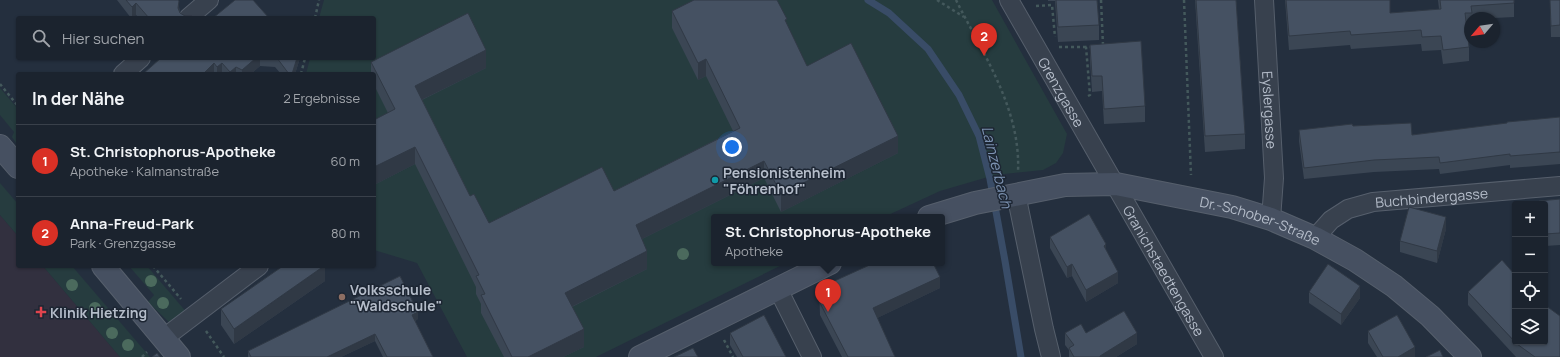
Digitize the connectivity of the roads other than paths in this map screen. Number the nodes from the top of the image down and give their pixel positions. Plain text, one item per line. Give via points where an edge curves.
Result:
1 (1009, 0) edge
2 (1264, 0) edge
3 (203, 2) edge
4 (190, 16) edge
5 (139, 60) edge
6 (125, 72) edge
7 (0, 146) edge
8 (16, 163) edge
9 (1116, 184) junction
10 (1560, 186) edge
11 (1014, 195) junction
12 (939, 214) edge
13 (1271, 220) junction
14 (1314, 238) junction
15 (824, 266) edge
16 (105, 268) edge
17 (256, 268) edge
18 (778, 289) junction
19 (164, 338) junction
20 (179, 357) edge
21 (640, 357) edge
22 (812, 357) edge
23 (1051, 357) edge
24 (1214, 357) edge
25 (1470, 357) edge

1 - 9 street, Grenzgasse
2 - 13 street, Eyslergasse via 1274,178
3 - 4 street
5 - 6 street
7 - 8 street
9 - 11 street, Dr.-Schober-Straße via 1065,185
9 - 13 street, Dr.-Schober-Straße via 1232,207
9 - 24 street, Granichstaedtengasse
10 - 14 street, Buchbindergasse via 1373,202 1348,209 1331,220
11 - 12 street, Dr.-Schober-Straße via 974,203
11 - 23 street
13 - 14 street, Dr.-Schober-Straße
14 - 25 street, Dr.-Schober-Straße via 1355,260 1394,286 1430,316
15 - 18 street
16 - 19 street
17 - 19 street
18 - 21 street
18 - 22 street
19 - 20 street

